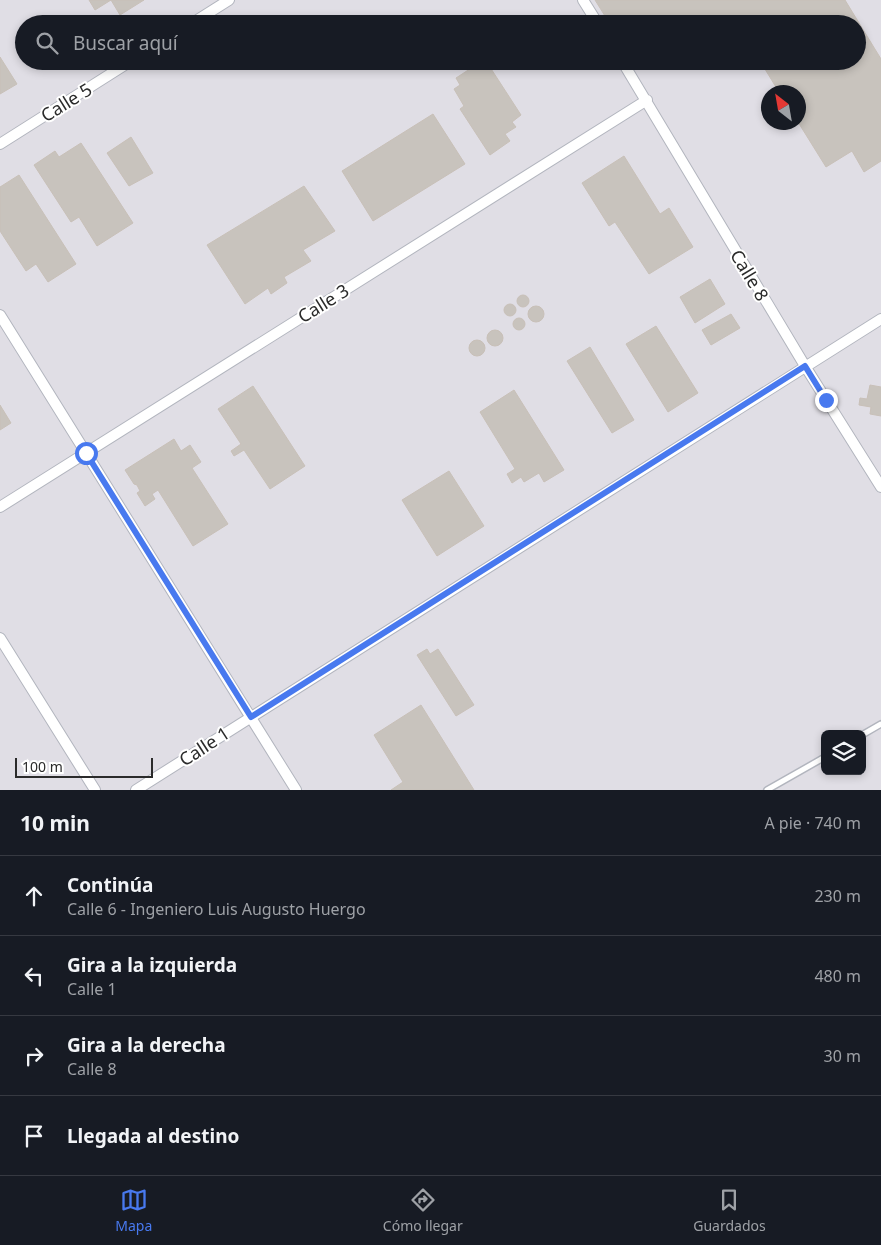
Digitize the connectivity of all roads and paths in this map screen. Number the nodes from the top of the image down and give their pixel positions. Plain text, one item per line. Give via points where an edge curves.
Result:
1 (227, 0) edge
2 (583, 0) edge
3 (204, 15) edge
4 (592, 15) edge
5 (117, 70) edge
6 (628, 70) edge
7 (646, 100) junction
8 (0, 144) edge
9 (0, 315) edge
10 (881, 318) edge
11 (805, 366) junction
12 (86, 453) junction
13 (881, 488) edge
14 (0, 507) edge
15 (0, 638) edge
16 (251, 717) junction
17 (881, 724) edge
18 (866, 733) edge
19 (821, 759) edge
20 (95, 790) edge
21 (136, 790) edge
22 (296, 790) edge
23 (767, 790) edge

1 - 3 street
2 - 4 street
5 - 8 street, Calle 5
6 - 7 street, Calle 8
7 - 11 street, Calle 8
7 - 12 street, Calle 3
9 - 12 street
10 - 11 street, Calle 1
11 - 13 street, Calle 8
11 - 16 street, Calle 1
12 - 14 street, Calle 3
12 - 16 street
15 - 20 street
16 - 21 street, Calle 1
16 - 22 street
17 - 18 lane
19 - 23 lane

